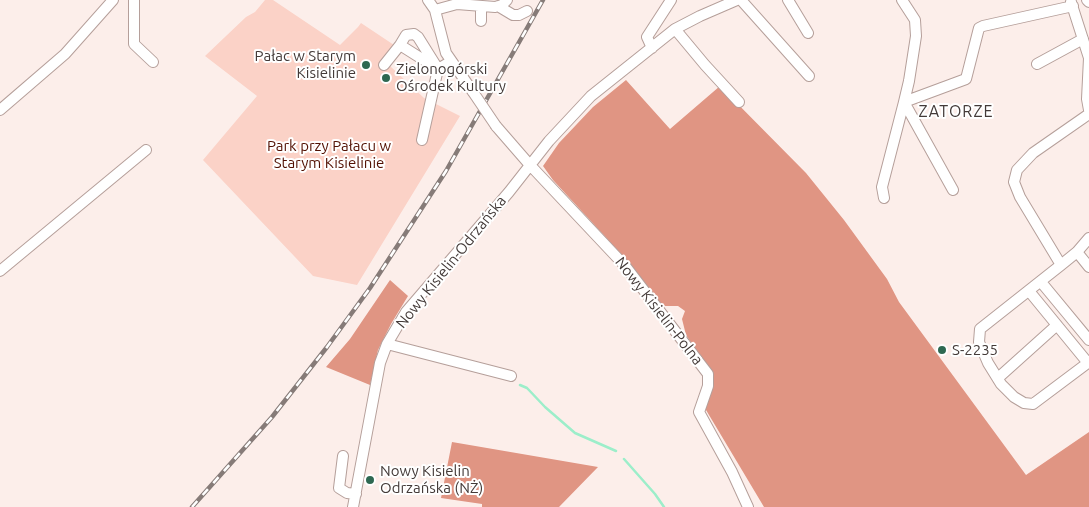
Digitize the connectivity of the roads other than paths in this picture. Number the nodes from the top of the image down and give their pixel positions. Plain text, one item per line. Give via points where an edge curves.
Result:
1 (113, 0) edge
2 (134, 0) edge
3 (428, 0) edge
4 (671, 0) edge
5 (737, 0) edge
6 (741, 0) edge
7 (788, 0) edge
8 (902, 0) edge
9 (503, 3) edge
10 (1072, 3) edge
11 (481, 6) junction
12 (435, 10) junction
13 (527, 11) dead end
14 (481, 20) dead end
15 (675, 29) junction
16 (1084, 32) edge
17 (808, 33) dead end
18 (400, 45) junction
19 (652, 48) junction
20 (1089, 58) edge
21 (154, 62) dead end
22 (450, 62) junction
23 (1037, 64) dead end
24 (384, 65) dead end
25 (438, 69) junction
26 (809, 76) dead end
27 (739, 102) dead end
28 (904, 102) junction
29 (0, 110) edge
30 (1089, 112) edge
31 (422, 140) dead end
32 (146, 150) dead end
33 (529, 164) junction
34 (953, 190) dead end
35 (884, 198) dead end
36 (1089, 238) edge
37 (1077, 252) junction
38 (1061, 265) junction
39 (1089, 267) edge
40 (0, 271) edge
41 (1042, 282) junction
42 (1029, 291) junction
43 (1057, 325) junction
44 (1089, 340) edge
45 (387, 344) junction
46 (1088, 363) edge
47 (511, 376) dead end
48 (998, 378) junction
49 (343, 456) dead end
50 (356, 494) junction
51 (353, 507) edge
52 (748, 507) edge

1 - 29 street via 65,54
2 - 21 street via 134,44
3 - 12 street
4 - 19 street via 647,38
5 - 15 street, Nowy Kisielin-Odrzańska
6 - 26 street
7 - 17 street
8 - 28 street via 915,20 916,36
9 - 11 street via 492,8
9 - 13 street via 513,15 519,16
10 - 16 street
10 - 28 street via 979,28 966,79
11 - 12 street via 457,4
11 - 14 street
12 - 22 street
15 - 19 street, Nowy Kisielin-Odrzańska
15 - 27 street
16 - 20 street
16 - 23 street
18 - 24 street
18 - 25 street
18 - 25 street via 406,35 414,34
19 - 33 street, Nowy Kisielin-Odrzańska via 591,96
20 - 30 street
22 - 25 street
22 - 33 street, bridge via 496,126
25 - 31 street
28 - 34 street
28 - 35 street via 882,187
30 - 38 street via 1033,153 1017,170 1014,182
32 - 40 street
33 - 45 street, Nowy Kisielin-Odrzańska via 509,192 406,312
33 - 52 street, Nowy Kisielin-Polna via 626,267 708,374 708,386 699,412
36 - 37 street
37 - 38 street
37 - 39 street
38 - 41 street
41 - 42 street
41 - 44 street
42 - 43 street
42 - 48 street via 980,329 979,342
43 - 46 street
43 - 48 street
45 - 47 street
45 - 50 street, Nowy Kisielin-Odrzańska via 375,386
46 - 48 street via 1033,404 1024,404 1014,397
49 - 50 street via 339,488
50 - 51 street, Nowy Kisielin-Odrzańska

